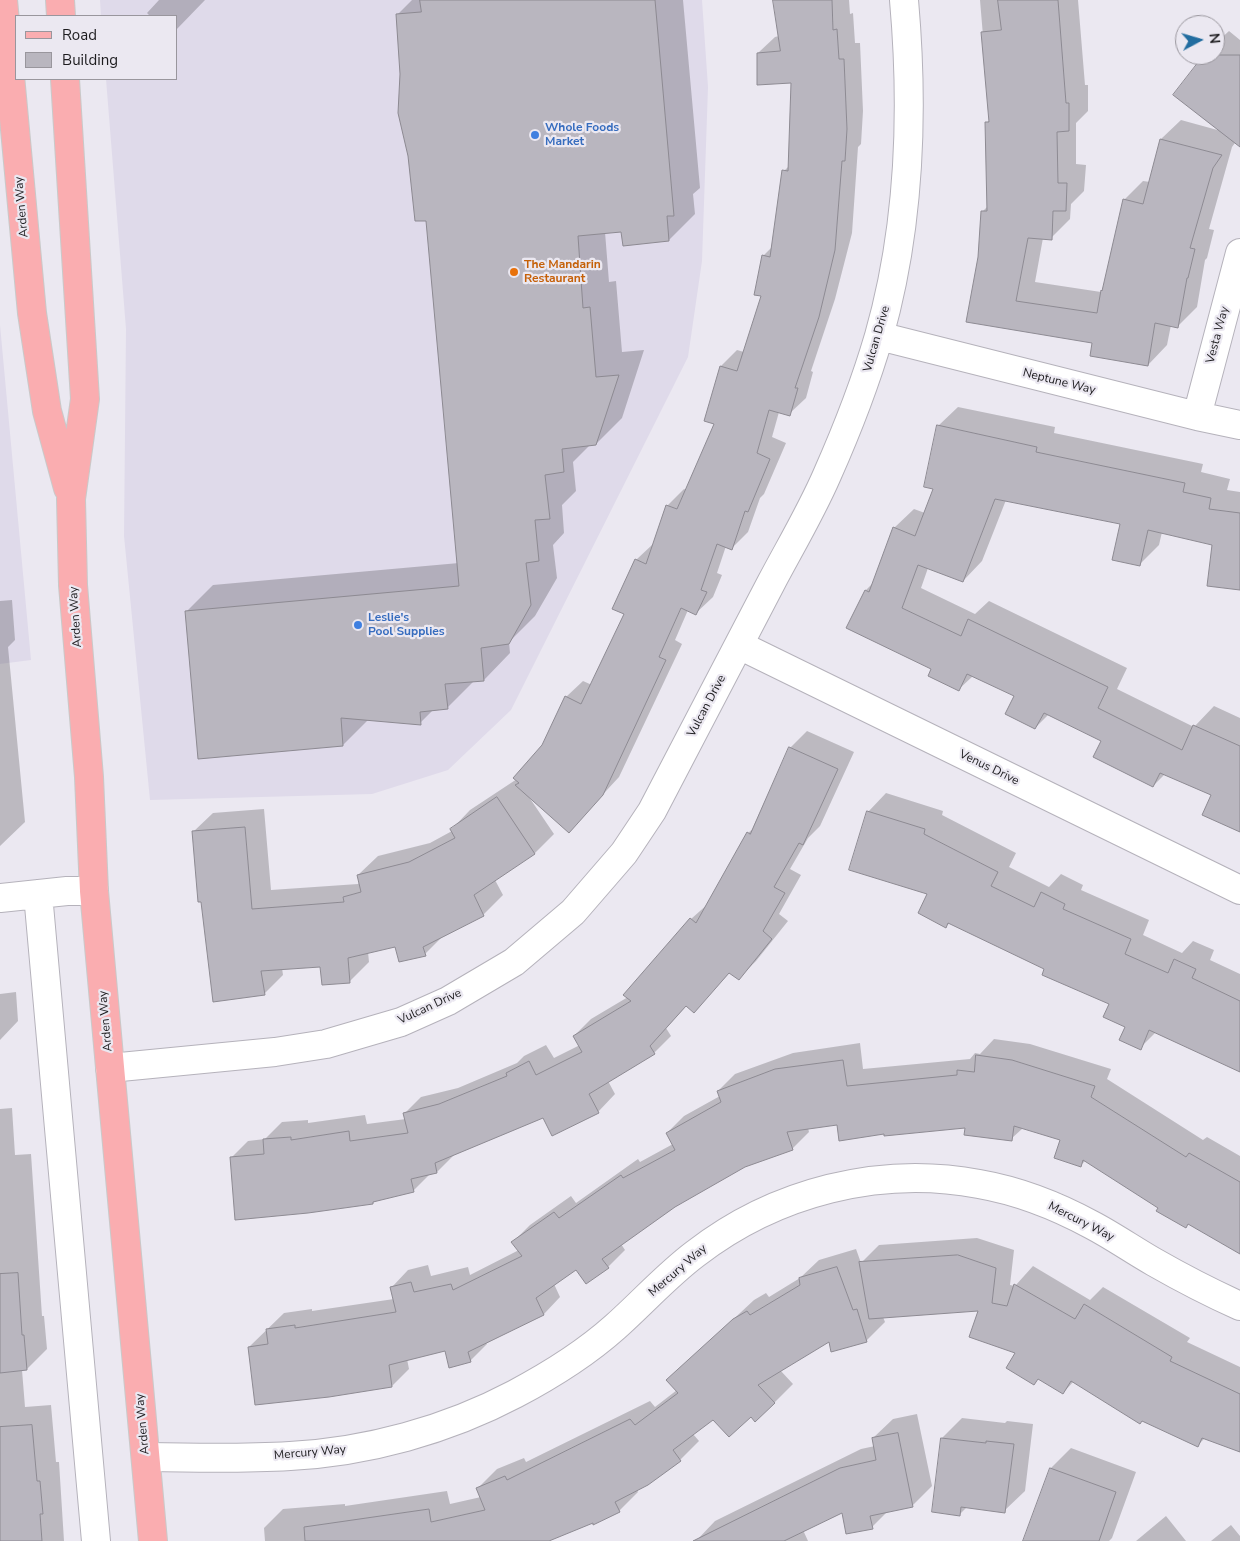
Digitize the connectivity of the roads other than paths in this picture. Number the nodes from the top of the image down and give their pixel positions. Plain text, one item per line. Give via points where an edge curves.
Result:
1 (3, 0) edge
2 (60, 0) edge
3 (904, 0) edge
4 (61, 15) edge
5 (64, 80) edge
6 (1240, 253) edge
7 (879, 336) junction
8 (1197, 416) junction
9 (1240, 425) edge
10 (70, 499) junction
11 (739, 646) junction
12 (1240, 890) edge
13 (94, 891) junction
14 (38, 894) junction
15 (0, 898) edge
16 (110, 1068) junction
17 (1240, 1306) edge
18 (146, 1458) junction
19 (96, 1541) edge
20 (153, 1541) edge

1 - 10 main road, Arden Way via 32,314 47,411
2 - 4 main road
3 - 7 street, Vulcan Drive via 909,53 909,144 900,234
5 - 10 main road, Arden Way via 85,399
6 - 8 street, Vesta Way
7 - 8 street, Neptune Way
7 - 11 street, Vulcan Drive via 861,394 826,477
8 - 9 street, Neptune Way
10 - 13 main road, Arden Way
11 - 12 street, Venus Drive
11 - 16 street, Vulcan Drive via 652,811 624,853 573,912 514,962 448,1002 401,1022 326,1044
13 - 14 street
13 - 16 main road, Arden Way
14 - 15 street
14 - 19 street
16 - 18 main road, Arden Way
17 - 18 street, Mercury Way via 1156,1264 1092,1225 1047,1203 1000,1188 926,1178 852,1183 780,1204 735,1226 694,1255 612,1330 565,1364 515,1394 462,1418 406,1437 349,1450 291,1456
18 - 20 main road, Arden Way

